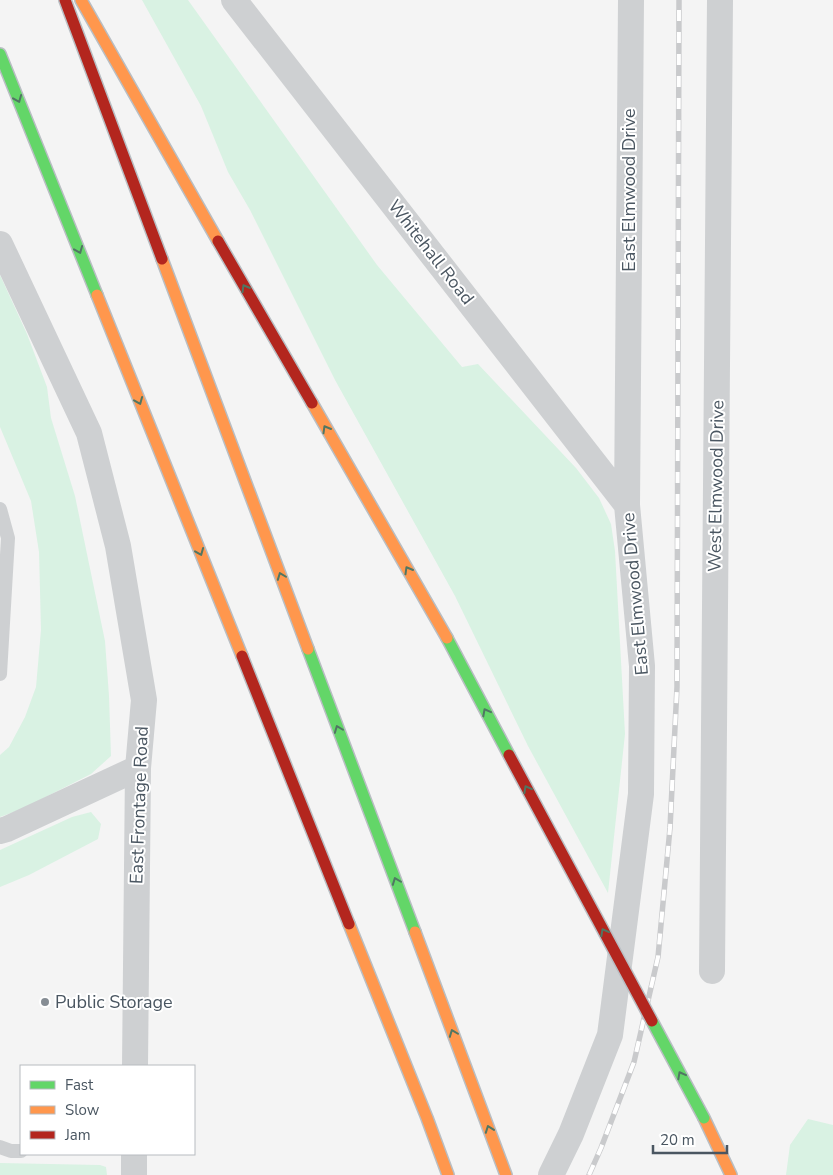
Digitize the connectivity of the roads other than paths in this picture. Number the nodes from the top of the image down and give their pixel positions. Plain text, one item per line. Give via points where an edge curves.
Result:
1 (65, 0) edge
2 (82, 0) edge
3 (234, 0) edge
4 (631, 0) edge
5 (720, 0) edge
6 (0, 54) edge
7 (0, 244) edge
8 (627, 505) junction
9 (0, 509) edge
10 (0, 674) edge
11 (138, 768) junction
12 (0, 831) edge
13 (712, 972) dead end
14 (135, 1065) edge
15 (0, 1147) edge
16 (20, 1151) edge
17 (134, 1155) edge
18 (134, 1175) edge
19 (448, 1175) edge
20 (506, 1175) edge
21 (551, 1175) edge
22 (731, 1175) edge

20 -> 1 highway
22 -> 2 highway, bridge via 704,1118 444,634
3 - 8 street, Whitehall Road
4 - 8 street, East Elmwood Drive
5 - 13 street, West Elmwood Drive
6 -> 19 highway
7 - 11 street, East Frontage Road via 89,434 118,546 144,700
8 - 21 street, East Elmwood Drive via 642,666 642,794 610,1035 571,1134
9 - 10 lane via 8,538
11 - 12 street
11 - 14 street, East Frontage Road
15 - 16 lane
17 - 18 street

